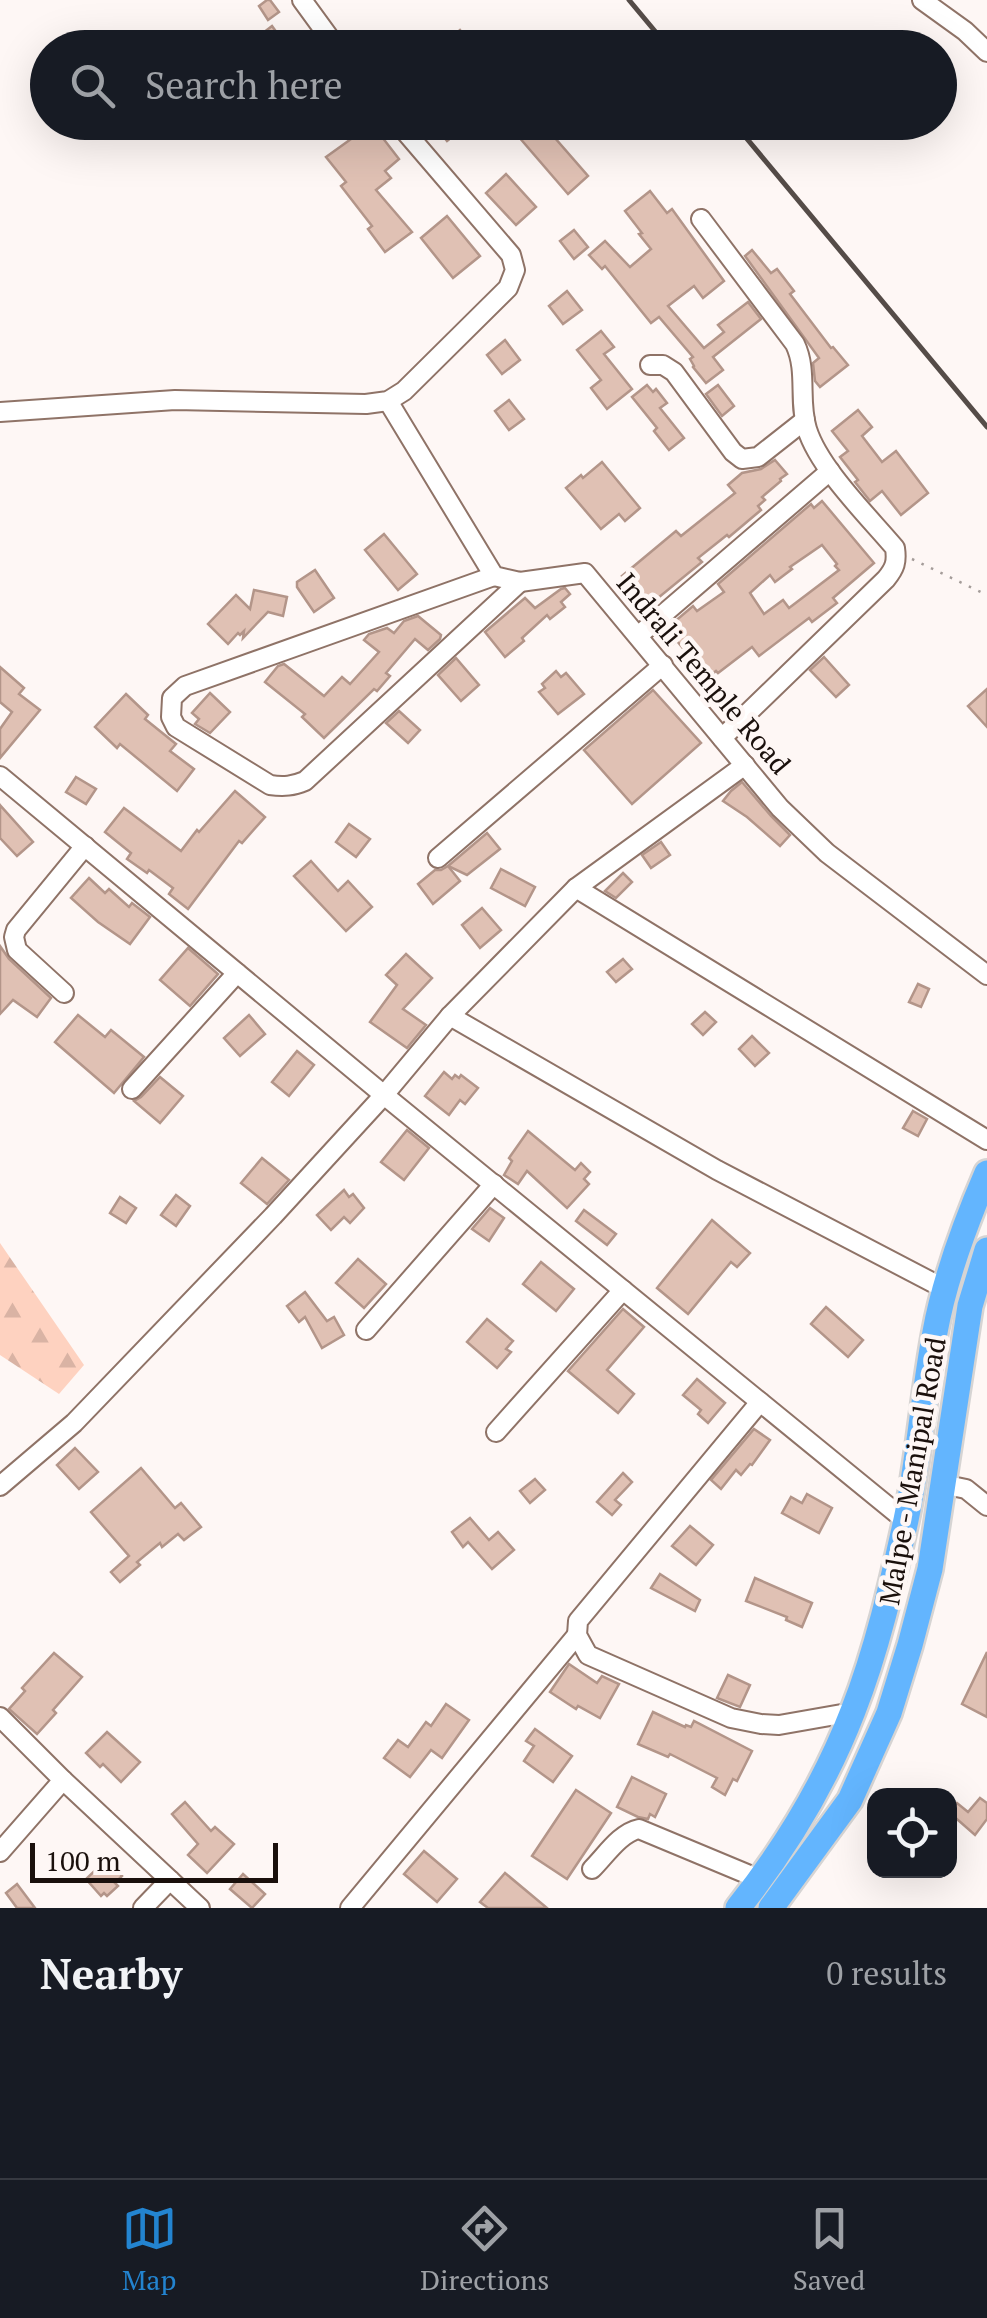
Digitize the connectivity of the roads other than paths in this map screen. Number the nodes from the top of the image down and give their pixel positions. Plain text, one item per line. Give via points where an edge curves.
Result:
1 (302, 0) edge
2 (922, 0) edge
3 (324, 30) edge
4 (987, 52) edge
5 (413, 140) edge
6 (701, 219) dead end
7 (650, 365) dead end
8 (388, 401) junction
9 (0, 412) edge
10 (805, 420) junction
11 (830, 471) junction
12 (494, 576) junction
13 (520, 582) junction
14 (639, 635) junction
15 (663, 665) junction
16 (722, 738) junction
17 (744, 765) junction
18 (0, 776) edge
19 (85, 846) junction
20 (438, 858) dead end
21 (576, 888) junction
22 (237, 973) junction
23 (987, 975) edge
24 (64, 993) dead end
25 (450, 1016) junction
26 (132, 1089) dead end
27 (384, 1094) junction
28 (987, 1140) edge
29 (987, 1173) edge
30 (494, 1184) junction
31 (977, 1223) edge
32 (987, 1250) edge
33 (945, 1289) junction
34 (623, 1290) junction
35 (366, 1330) dead end
36 (760, 1402) junction
37 (496, 1432) dead end
38 (942, 1484) junction
39 (0, 1486) edge
40 (987, 1506) edge
41 (906, 1521) junction
42 (577, 1635) junction
43 (852, 1712) junction
44 (0, 1717) edge
45 (62, 1780) junction
46 (0, 1852) edge
47 (592, 1869) dead end
48 (170, 1880) junction
49 (760, 1880) junction
50 (143, 1908) edge
51 (200, 1908) edge
52 (350, 1908) edge
53 (738, 1908) edge
54 (772, 1908) edge

1 - 3 street
2 - 4 street
5 - 8 street via 511,254 515,270 508,288
6 - 10 street via 802,357
7 - 10 street via 674,372 742,459 758,456
8 - 9 street via 175,400
8 - 12 street
10 - 11 street
11 - 14 street
11 - 16 street via 895,548 895,568
12 - 13 street, Indrali Temple Road
12 - 13 street via 186,686 172,698 171,717 176,727 270,784 295,785
13 - 14 street, Indrali Temple Road via 585,573
14 - 15 street, Indrali Temple Road
15 - 16 street, Indrali Temple Road
15 - 20 street
16 - 17 street, Indrali Temple Road
17 - 21 street
17 - 23 street, Indrali Temple Road via 828,852
18 - 19 street
19 - 22 street
19 - 24 street via 14,936 16,950
21 - 25 street
21 - 28 street
22 - 26 street
22 - 27 street
25 - 27 street
25 - 33 street via 717,1170
27 - 30 street
27 - 39 street via 74,1424
29 - 31 highway
30 - 34 street
30 - 35 street
31 - 33 highway
32 - 38 highway, Malpe - Manipal Road via 970,1306
33 - 41 highway
34 - 36 street
34 - 37 street
36 - 41 street
36 - 42 street via 578,1621
38 - 40 street via 966,1489
38 - 54 highway, Malpe - Manipal Road via 930,1569 889,1713 850,1800
41 - 43 highway
42 - 43 street via 588,1655 732,1718 779,1725
42 - 52 street
43 - 49 highway via 818,1786
44 - 45 street
45 - 46 street
45 - 48 street
47 - 49 street via 639,1828
48 - 50 street
48 - 51 street
49 - 53 highway

